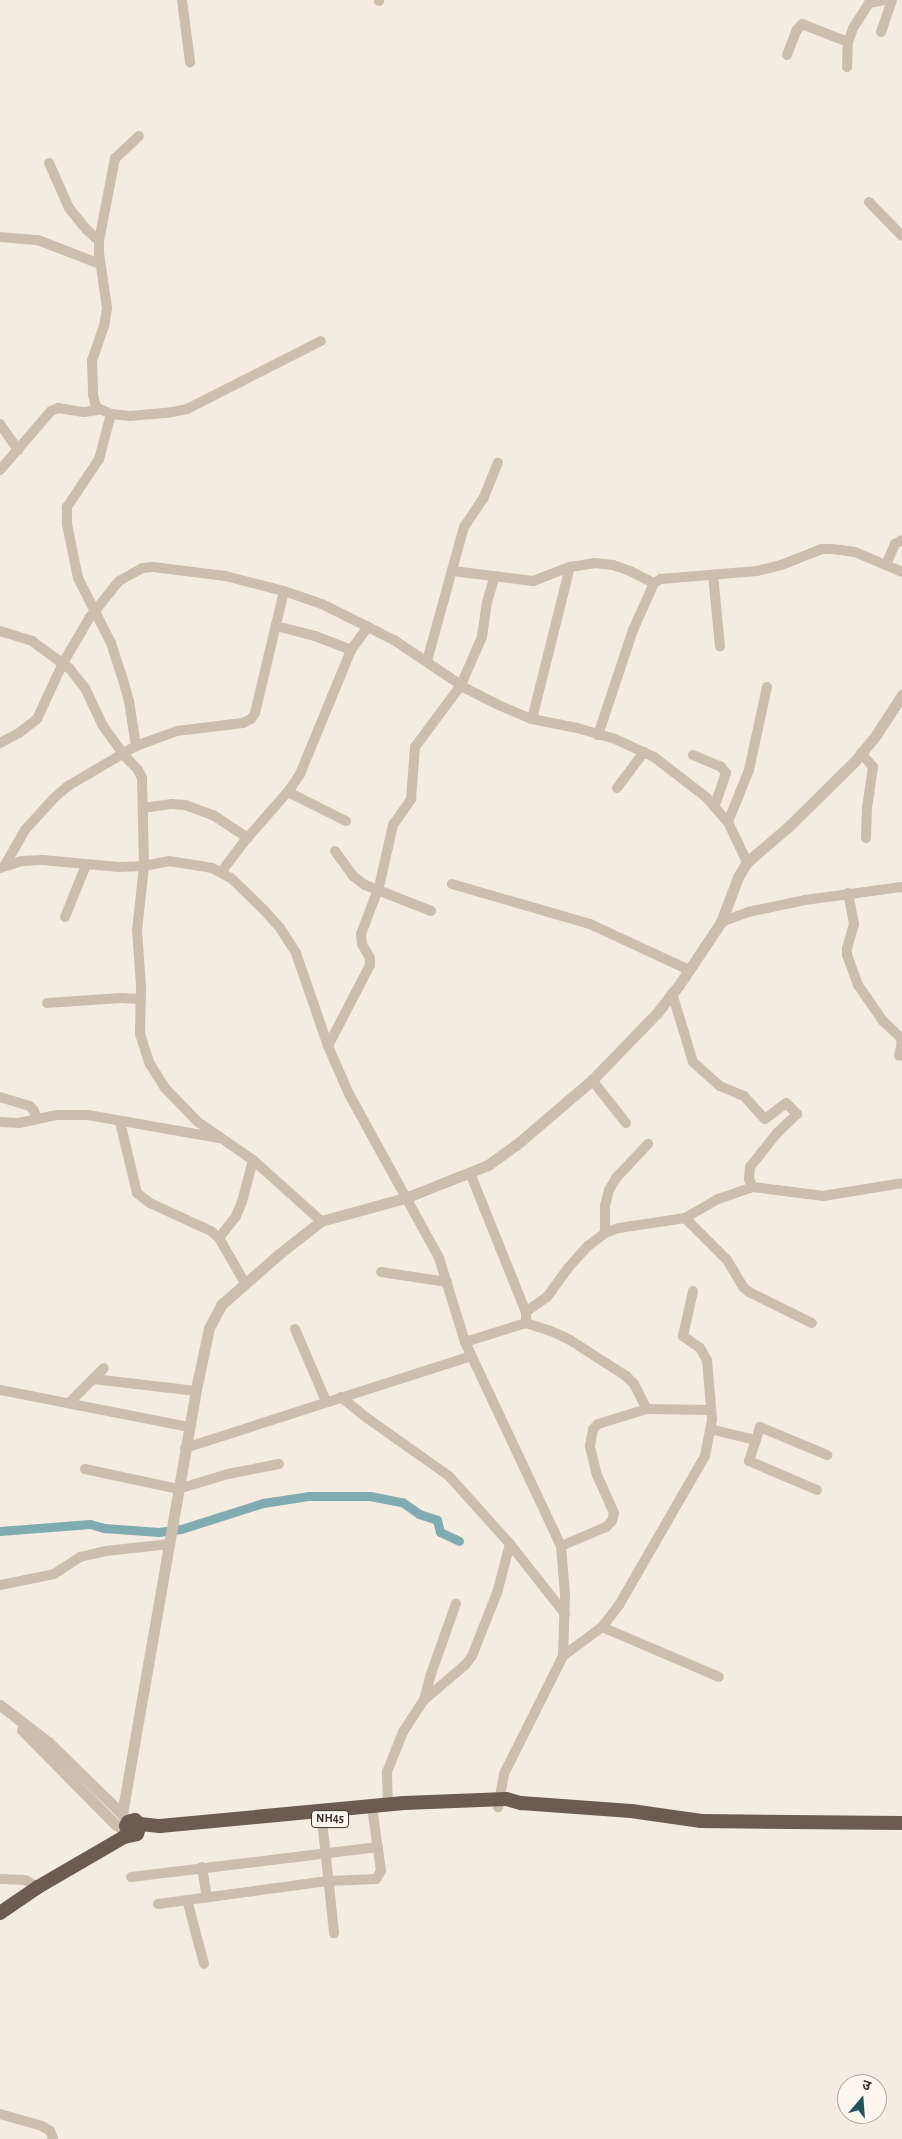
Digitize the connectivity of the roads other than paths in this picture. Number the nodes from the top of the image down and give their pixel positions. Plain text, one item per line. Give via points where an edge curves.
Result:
1 (182, 0) edge
2 (885, 0) edge
3 (892, 0) edge
4 (882, 32) dead end
5 (848, 42) junction
6 (788, 55) dead end
7 (190, 62) dead end
8 (847, 68) dead end
9 (139, 136) dead end
10 (49, 164) dead end
11 (868, 202) dead end
12 (902, 236) edge
13 (0, 237) edge
14 (99, 241) junction
15 (100, 264) junction
16 (321, 341) dead end
17 (100, 410) junction
18 (110, 414) junction
19 (0, 424) edge
20 (18, 450) junction
21 (498, 463) dead end
22 (0, 470) edge
23 (902, 540) edge
24 (886, 565) junction
25 (570, 567) junction
26 (453, 571) junction
27 (902, 572) edge
28 (713, 575) junction
29 (495, 576) junction
30 (654, 582) junction
31 (284, 591) junction
32 (95, 610) junction
33 (276, 626) junction
34 (368, 627) junction
35 (0, 631) edge
36 (720, 647) dead end
37 (351, 650) junction
38 (427, 661) junction
39 (63, 663) junction
40 (461, 685) junction
41 (767, 687) dead end
42 (902, 695) edge
43 (532, 719) junction
44 (598, 735) junction
45 (0, 743) edge
46 (136, 746) junction
47 (644, 752) junction
48 (861, 753) junction
49 (124, 755) junction
50 (693, 755) dead end
51 (617, 788) dead end
52 (288, 792) junction
53 (714, 807) junction
54 (143, 808) junction
55 (346, 821) dead end
56 (728, 822) junction
57 (248, 838) junction
58 (866, 838) dead end
59 (335, 851) dead end
60 (747, 862) junction
61 (86, 865) junction
62 (2, 866) edge
63 (144, 866) junction
64 (222, 871) junction
65 (452, 884) dead end
66 (902, 887) edge
67 (377, 892) junction
68 (848, 893) junction
69 (431, 911) dead end
70 (65, 917) dead end
71 (721, 922) junction
72 (689, 970) junction
73 (672, 993) junction
74 (141, 999) junction
75 (47, 1002) dead end
76 (901, 1036) edge
77 (328, 1046) junction
78 (899, 1056) dead end
79 (592, 1080) junction
80 (0, 1097) edge
81 (37, 1118) junction
82 (0, 1122) edge
83 (120, 1122) junction
84 (626, 1123) dead end
85 (221, 1139) junction
86 (648, 1144) dead end
87 (253, 1160) junction
88 (470, 1173) junction
89 (902, 1183) edge
90 (753, 1186) junction
91 (405, 1198) junction
92 (685, 1218) junction
93 (321, 1221) junction
94 (605, 1233) junction
95 (219, 1238) junction
96 (381, 1272) dead end
97 (447, 1282) junction
98 (246, 1283) junction
99 (693, 1291) dead end
100 (526, 1312) junction
101 (526, 1324) junction
102 (812, 1324) dead end
103 (295, 1329) dead end
104 (465, 1342) junction
105 (471, 1356) junction
106 (104, 1368) dead end
107 (93, 1379) junction
108 (0, 1390) edge
109 (196, 1391) junction
110 (341, 1397) junction
111 (326, 1402) junction
112 (69, 1403) junction
113 (647, 1409) junction
114 (710, 1410) junction
115 (188, 1427) junction
116 (710, 1429) junction
117 (755, 1440) junction
118 (185, 1448) junction
119 (827, 1456) dead end
120 (279, 1464) dead end
121 (85, 1469) dead end
122 (178, 1489) junction
123 (817, 1490) dead end
124 (170, 1544) junction
125 (510, 1544) junction
126 (561, 1546) junction
127 (0, 1585) edge
128 (456, 1604) dead end
129 (565, 1614) junction
130 (602, 1627) junction
131 (564, 1656) junction
132 (719, 1677) dead end
133 (424, 1700) junction
134 (0, 1705) edge
135 (0, 1714) edge
136 (498, 1803) junction
137 (388, 1805) junction
138 (373, 1814) junction
139 (322, 1820) junction
140 (902, 1823) edge
141 (131, 1826) junction
142 (378, 1847) junction
143 (326, 1853) junction
144 (202, 1867) junction
145 (131, 1877) dead end
146 (0, 1879) edge
147 (329, 1881) junction
148 (38, 1887) junction
149 (208, 1898) junction
150 (187, 1900) junction
151 (158, 1904) dead end
152 (0, 1913) edge
153 (334, 1933) dead end
154 (204, 1964) dead end
155 (0, 2114) edge
156 (54, 2139) edge

1 - 7 street
2 - 5 street via 868,3
3 - 4 street
5 - 6 street via 802,24 796,31
5 - 8 street
9 - 14 street via 115,158
10 - 14 street via 69,208
11 - 12 street
13 - 15 street via 38,240
14 - 15 street
15 - 17 street via 107,308 91,371 94,398
16 - 18 street via 188,409 148,416
17 - 18 street
17 - 20 street via 54,409
18 - 32 street via 99,459 66,513 73,565
19 - 20 street
20 - 22 street
21 - 26 street via 484,496 464,527
23 - 24 street via 895,544
24 - 27 street
24 - 28 street via 850,551 822,549 769,569
25 - 29 street via 533,581
25 - 30 street via 594,563 613,565
25 - 43 street
26 - 29 street
26 - 38 street
28 - 30 street
28 - 36 street
29 - 40 street via 482,637
30 - 44 street via 633,630
31 - 32 street via 225,576 142,568 119,581
31 - 33 street
31 - 34 street via 322,604
32 - 39 street
32 - 46 street via 111,643 126,690
33 - 37 street
33 - 46 street via 251,719 177,731
34 - 37 street
34 - 38 street
35 - 39 street via 32,641
37 - 52 street via 307,757
38 - 40 street
39 - 45 street via 37,719 19,734
39 - 49 street via 85,688 103,726
40 - 43 street
40 - 67 street via 415,747 414,792 393,825
41 - 56 street via 749,770
42 - 48 street
43 - 44 street
44 - 47 street via 630,744
46 - 49 street
47 - 51 street
47 - 53 street via 695,788
48 - 58 street via 873,767 866,808
48 - 60 street via 788,827
49 - 54 street via 142,778
49 - 62 street via 68,786 54,798 25,830
50 - 53 street via 721,767 726,774
52 - 55 street
52 - 57 street
53 - 56 street
54 - 57 street via 185,805 213,815
54 - 63 street
56 - 60 street
57 - 64 street
59 - 67 street via 353,876
60 - 71 street
61 - 62 street via 43,860
61 - 63 street
61 - 70 street
63 - 64 street via 169,861
63 - 74 street via 137,930
64 - 77 street via 264,910 290,941
65 - 72 street via 590,924
66 - 68 street
67 - 69 street
67 - 77 street via 361,934 370,966
68 - 71 street via 759,909
68 - 76 street via 854,924 847,948 858,986 883,1021
71 - 72 street
72 - 73 street
73 - 79 street
73 - 90 street via 693,1062 720,1086 744,1096 765,1119 786,1103 797,1114 750,1167 749,1179
74 - 75 street
74 - 85 street via 140,1034 156,1076 192,1116
76 - 78 street
77 - 91 street via 349,1094
79 - 84 street
79 - 88 street via 516,1145 488,1165
80 - 81 street via 30,1106
81 - 82 street via 18,1123
81 - 83 street via 88,1115
83 - 85 street
83 - 95 street via 137,1193 150,1203 203,1227
85 - 87 street
86 - 94 street via 609,1190 605,1206
87 - 93 street
87 - 95 street via 239,1209
88 - 91 street
88 - 100 street
89 - 90 street via 823,1196
90 - 92 street via 718,1199
91 - 93 street
91 - 97 street via 438,1258
92 - 94 street
92 - 102 street via 727,1260 742,1287
93 - 98 street
94 - 100 street via 579,1254 547,1297
95 - 98 street
96 - 97 street
97 - 104 street
98 - 109 street via 230,1295 214,1317
99 - 114 street via 683,1336 700,1348 707,1360
100 - 101 street
101 - 104 street
101 - 113 street via 570,1340 626,1376
103 - 111 street
104 - 105 street
105 - 110 street
105 - 126 street
106 - 107 street
107 - 109 street
107 - 112 street
108 - 112 street
109 - 115 street
110 - 111 street
110 - 125 street via 449,1476
111 - 118 street
112 - 115 street
113 - 114 street
113 - 126 street via 606,1420 593,1429 592,1460 614,1517 606,1528
114 - 116 street
115 - 118 street
116 - 117 street
116 - 130 street via 705,1456 619,1605
117 - 119 street via 760,1427
117 - 123 street via 749,1461
118 - 122 street
120 - 122 street via 228,1474
121 - 122 street
122 - 124 street
124 - 127 street via 80,1557 54,1574
124 - 141 street via 141,1711
125 - 129 street
125 - 133 street via 497,1593 472,1656
126 - 129 street
128 - 133 street
129 - 131 street
130 - 131 street
130 - 132 street
131 - 136 street via 508,1766
133 - 137 street via 403,1732 387,1772
134 - 141 street via 48,1742
135 - 141 street via 31,1737 115,1824
136 - 137 highway, NH45
136 - 138 highway, NH45
136 - 140 highway, NH45 via 583,1806 732,1823
137 - 141 highway, NH45 via 188,1824
138 - 139 highway, NH45
138 - 142 street
139 - 141 highway, NH45 via 150,1835
139 - 143 street
141 - 148 highway
142 - 143 street
142 - 147 street via 381,1871 378,1878
143 - 144 street
143 - 147 street
144 - 145 street
144 - 149 street
146 - 148 street via 25,1880
147 - 149 street
147 - 153 street
148 - 152 highway
149 - 150 street
150 - 151 street
150 - 154 street
155 - 156 street via 42,2126

